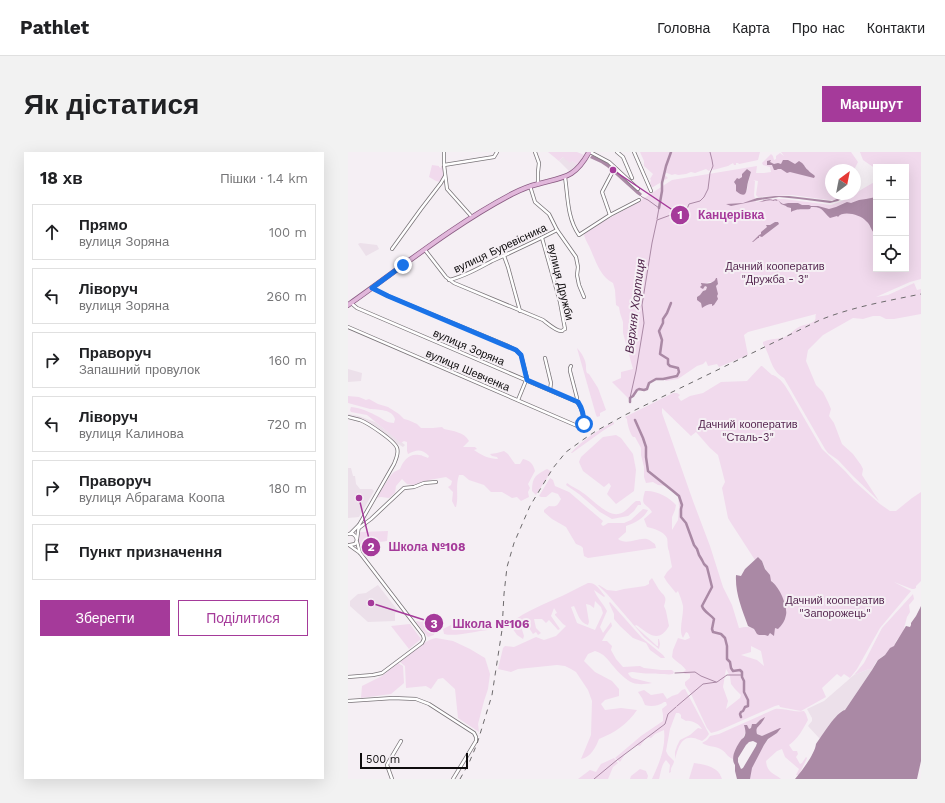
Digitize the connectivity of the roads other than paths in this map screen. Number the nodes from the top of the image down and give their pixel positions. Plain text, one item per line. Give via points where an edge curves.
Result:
1 (444, 152) edge
2 (497, 152) edge
3 (535, 152) edge
4 (590, 152) edge
5 (619, 152) edge
6 (634, 152) edge
7 (444, 165) junction
8 (612, 173) dead end
9 (445, 176) junction
10 (565, 177) junction
11 (632, 178) dead end
12 (538, 184) junction
13 (439, 185) junction
14 (530, 186) junction
15 (447, 189) junction
16 (638, 189) dead end
17 (651, 191) dead end
18 (639, 200) dead end
19 (610, 215) junction
20 (472, 218) junction
21 (557, 230) junction
22 (542, 238) junction
23 (392, 249) dead end
24 (425, 250) junction
25 (504, 256) junction
26 (449, 280) junction
27 (372, 288) junction
28 (584, 297) dead end
29 (350, 304) edge
30 (520, 311) junction
31 (348, 327) edge
32 (545, 358) dead end
33 (571, 366) dead end
34 (527, 380) junction
35 (550, 390) junction
36 (518, 400) junction
37 (575, 401) junction
38 (348, 417) edge
39 (436, 482) dead end
40 (359, 526) junction
41 (349, 534) edge
42 (357, 540) junction
43 (349, 545) edge
44 (360, 553) junction
45 (348, 677) edge
46 (348, 701) edge
47 (401, 741) dead end
48 (392, 779) edge
49 (453, 779) edge

1 - 7 street
2 - 7 street via 494,157
3 - 12 street via 539,163
4 - 10 main road via 573,173
4 - 16 street via 609,162
5 - 11 street
6 - 17 street
7 - 9 street
8 - 19 street via 602,192
9 - 13 street
9 - 15 street
10 - 12 main road
10 - 19 street via 570,213 580,235
12 - 14 main road
13 - 15 street
13 - 23 street
14 - 20 main road
14 - 21 street via 535,202 549,214
15 - 20 street
18 - 19 street
20 - 24 main road
21 - 22 street, вулиця Буревісника
21 - 28 street via 576,259 578,285
22 - 25 street, вулиця Буревісника
22 - 30 street, вулиця Дружби via 560,302 564,330 560,331
24 - 26 street
24 - 27 main road
25 - 26 street, вулиця Буревісника
25 - 30 street
26 - 30 street
27 - 29 main road
27 - 34 street via 516,350 521,355
29 - 34 street, вулиця Зоряна
31 - 36 street, вулиця Шевченка
32 - 35 street via 551,383
33 - 37 street via 577,398
34 - 35 street, вулиця Зоряна
34 - 36 street
35 - 37 street, вулиця Зоряна
36 - 37 street, вулиця Шевченка via 582,428 584,421 579,404
38 - 40 street via 372,426 396,445 398,451 394,464
39 - 40 street via 404,488 371,519
40 - 41 street
40 - 42 street
41 - 42 street via 354,535
42 - 43 street via 353,545
42 - 44 street
43 - 44 street
44 - 45 street via 424,639 382,673
46 - 49 street via 416,699 429,704 474,733 476,741
47 - 48 street via 387,765

